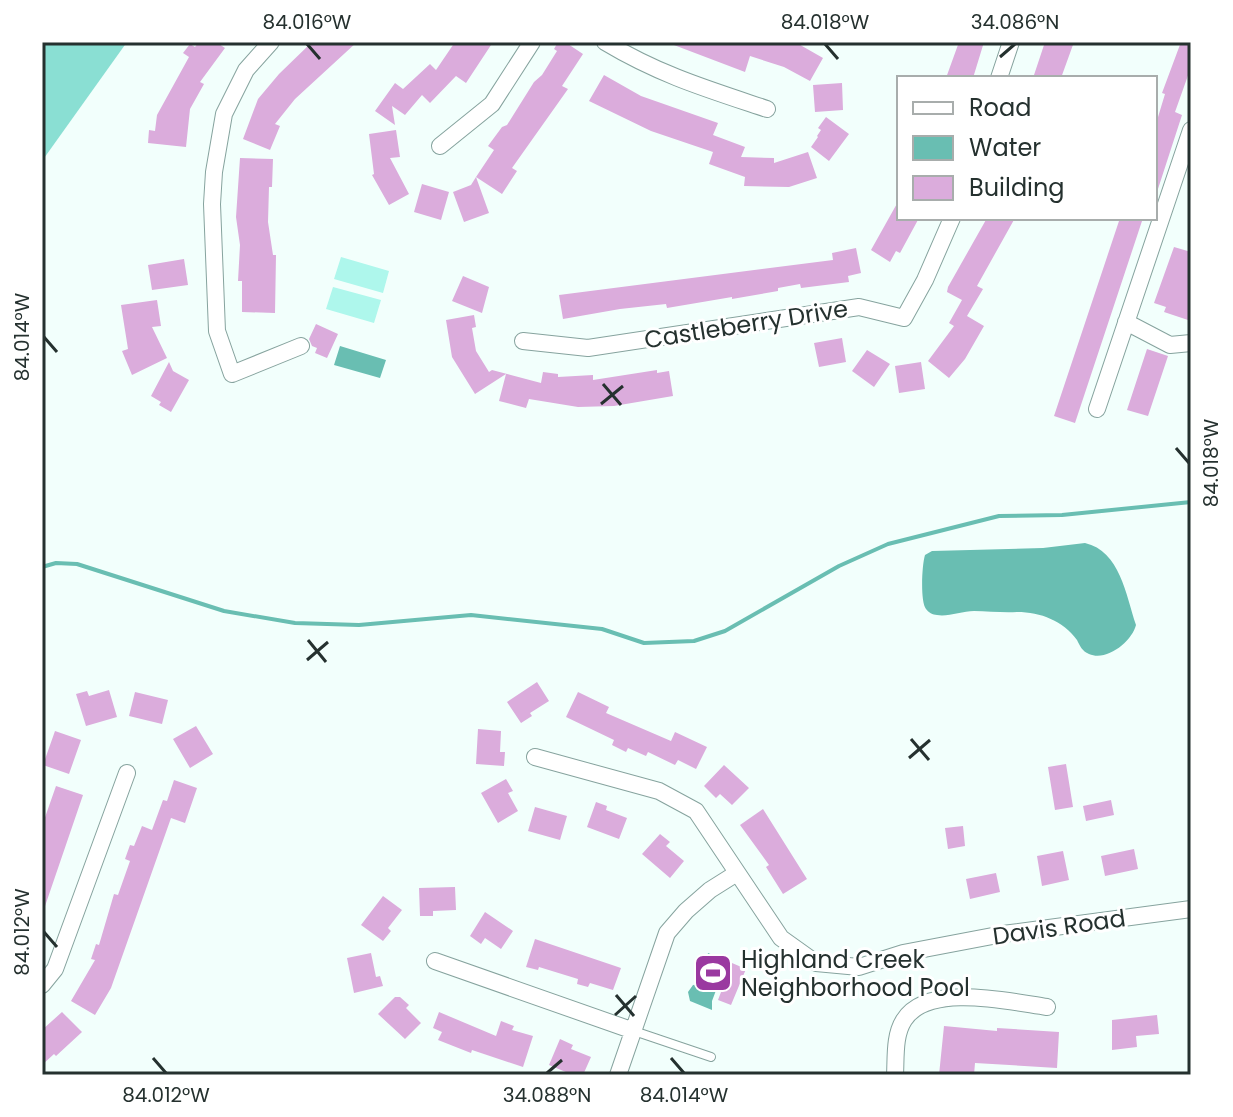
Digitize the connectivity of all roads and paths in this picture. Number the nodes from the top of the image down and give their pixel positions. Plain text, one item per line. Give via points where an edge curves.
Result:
1 (271, 42) edge
2 (532, 42) edge
3 (605, 42) edge
4 (1011, 42) edge
5 (1000, 76) edge
6 (767, 109) dead end
7 (1191, 130) edge
8 (440, 146) dead end
9 (951, 220) edge
10 (1126, 322) junction
11 (523, 341) dead end
12 (1191, 343) edge
13 (301, 346) dead end
14 (1097, 409) dead end
15 (535, 757) dead end
16 (127, 773) dead end
17 (737, 873) junction
18 (1191, 909) edge
19 (435, 961) dead end
20 (42, 985) edge
21 (1047, 1007) dead end
22 (634, 1031) junction
23 (711, 1057) dead end
24 (618, 1075) edge
25 (895, 1075) edge

1 - 13 street via 237,84 218,136 212,204 217,331 232,374
2 - 8 street via 492,104
3 - 6 street via 674,78
4 - 5 street
7 - 10 street
9 - 11 street, Castleberry Drive via 904,318 859,307 588,348
10 - 12 street via 1170,345
10 - 14 street
15 - 17 street, Davis Road via 659,791 696,811
16 - 20 street via 55,969
17 - 18 street, Davis Road via 781,938 816,963 859,967 1003,934
17 - 22 street via 710,890 667,933
19 - 22 street
21 - 25 street via 964,997 921,1006 904,1019
22 - 23 lane
22 - 24 street

